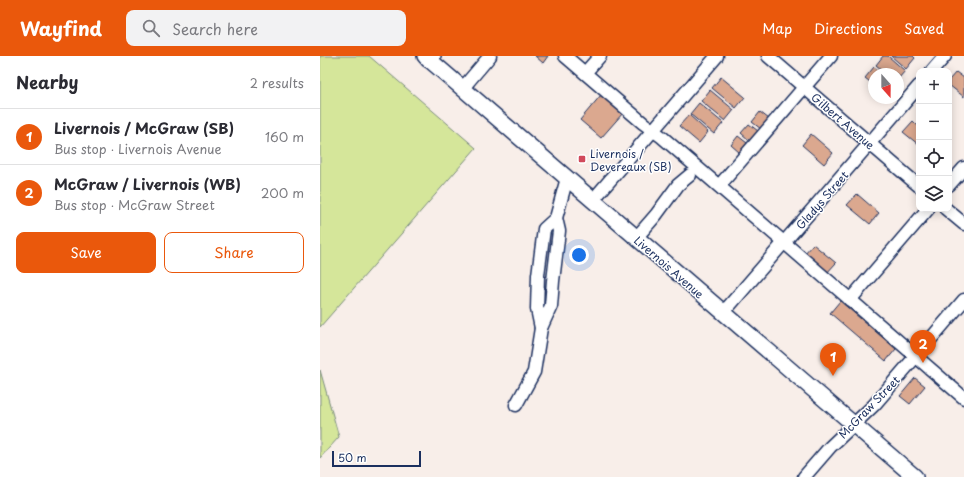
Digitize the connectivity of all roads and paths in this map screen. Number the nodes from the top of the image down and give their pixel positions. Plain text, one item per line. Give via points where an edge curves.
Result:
1 (490, 56) edge
2 (565, 56) edge
3 (600, 56) edge
4 (717, 56) edge
5 (768, 56) edge
6 (831, 56) edge
7 (945, 56) edge
8 (428, 57) edge
9 (935, 68) edge
10 (585, 73) junction
11 (804, 87) junction
12 (462, 88) junction
13 (916, 89) edge
14 (653, 130) junction
15 (869, 144) junction
16 (964, 168) edge
17 (690, 175) dead end
18 (567, 178) junction
19 (952, 182) edge
20 (916, 183) edge
21 (719, 186) junction
22 (593, 200) junction
23 (925, 212) edge
24 (950, 212) edge
25 (964, 224) edge
26 (636, 238) junction
27 (784, 243) junction
28 (850, 300) junction
29 (964, 300) edge
30 (724, 313) junction
31 (915, 357) junction
32 (964, 398) edge
33 (516, 405) dead end
34 (853, 424) junction
35 (804, 477) edge
36 (914, 477) edge

1 - 12 street
2 - 10 street
3 - 10 street
4 - 14 street
5 - 11 street, Gilbert Avenue
6 - 11 street
7 - 9 street
8 - 12 main road, Livernois Avenue
10 - 14 street
11 - 15 street, Gilbert Avenue
11 - 21 street
12 - 18 main road, Livernois Avenue
13 - 15 street, Gladys Street
14 - 21 street
14 - 22 street
15 - 20 street, Gilbert Avenue
15 - 27 street, Gladys Street
16 - 19 street
17 - 26 street via 678,185
18 - 22 main road, Livernois Avenue
18 - 33 street via 556,218 544,229 537,309 541,328 534,372
21 - 27 street
22 - 26 main road, Livernois Avenue
23 - 28 street
24 - 25 street
26 - 30 main road, Livernois Avenue
27 - 28 street
27 - 30 street, Gladys Street
28 - 31 street
29 - 31 street, McGraw Street
30 - 34 main road, Livernois Avenue
31 - 32 street
31 - 34 street, McGraw Street
34 - 35 street, McGraw Street
34 - 36 main road, Livernois Avenue

